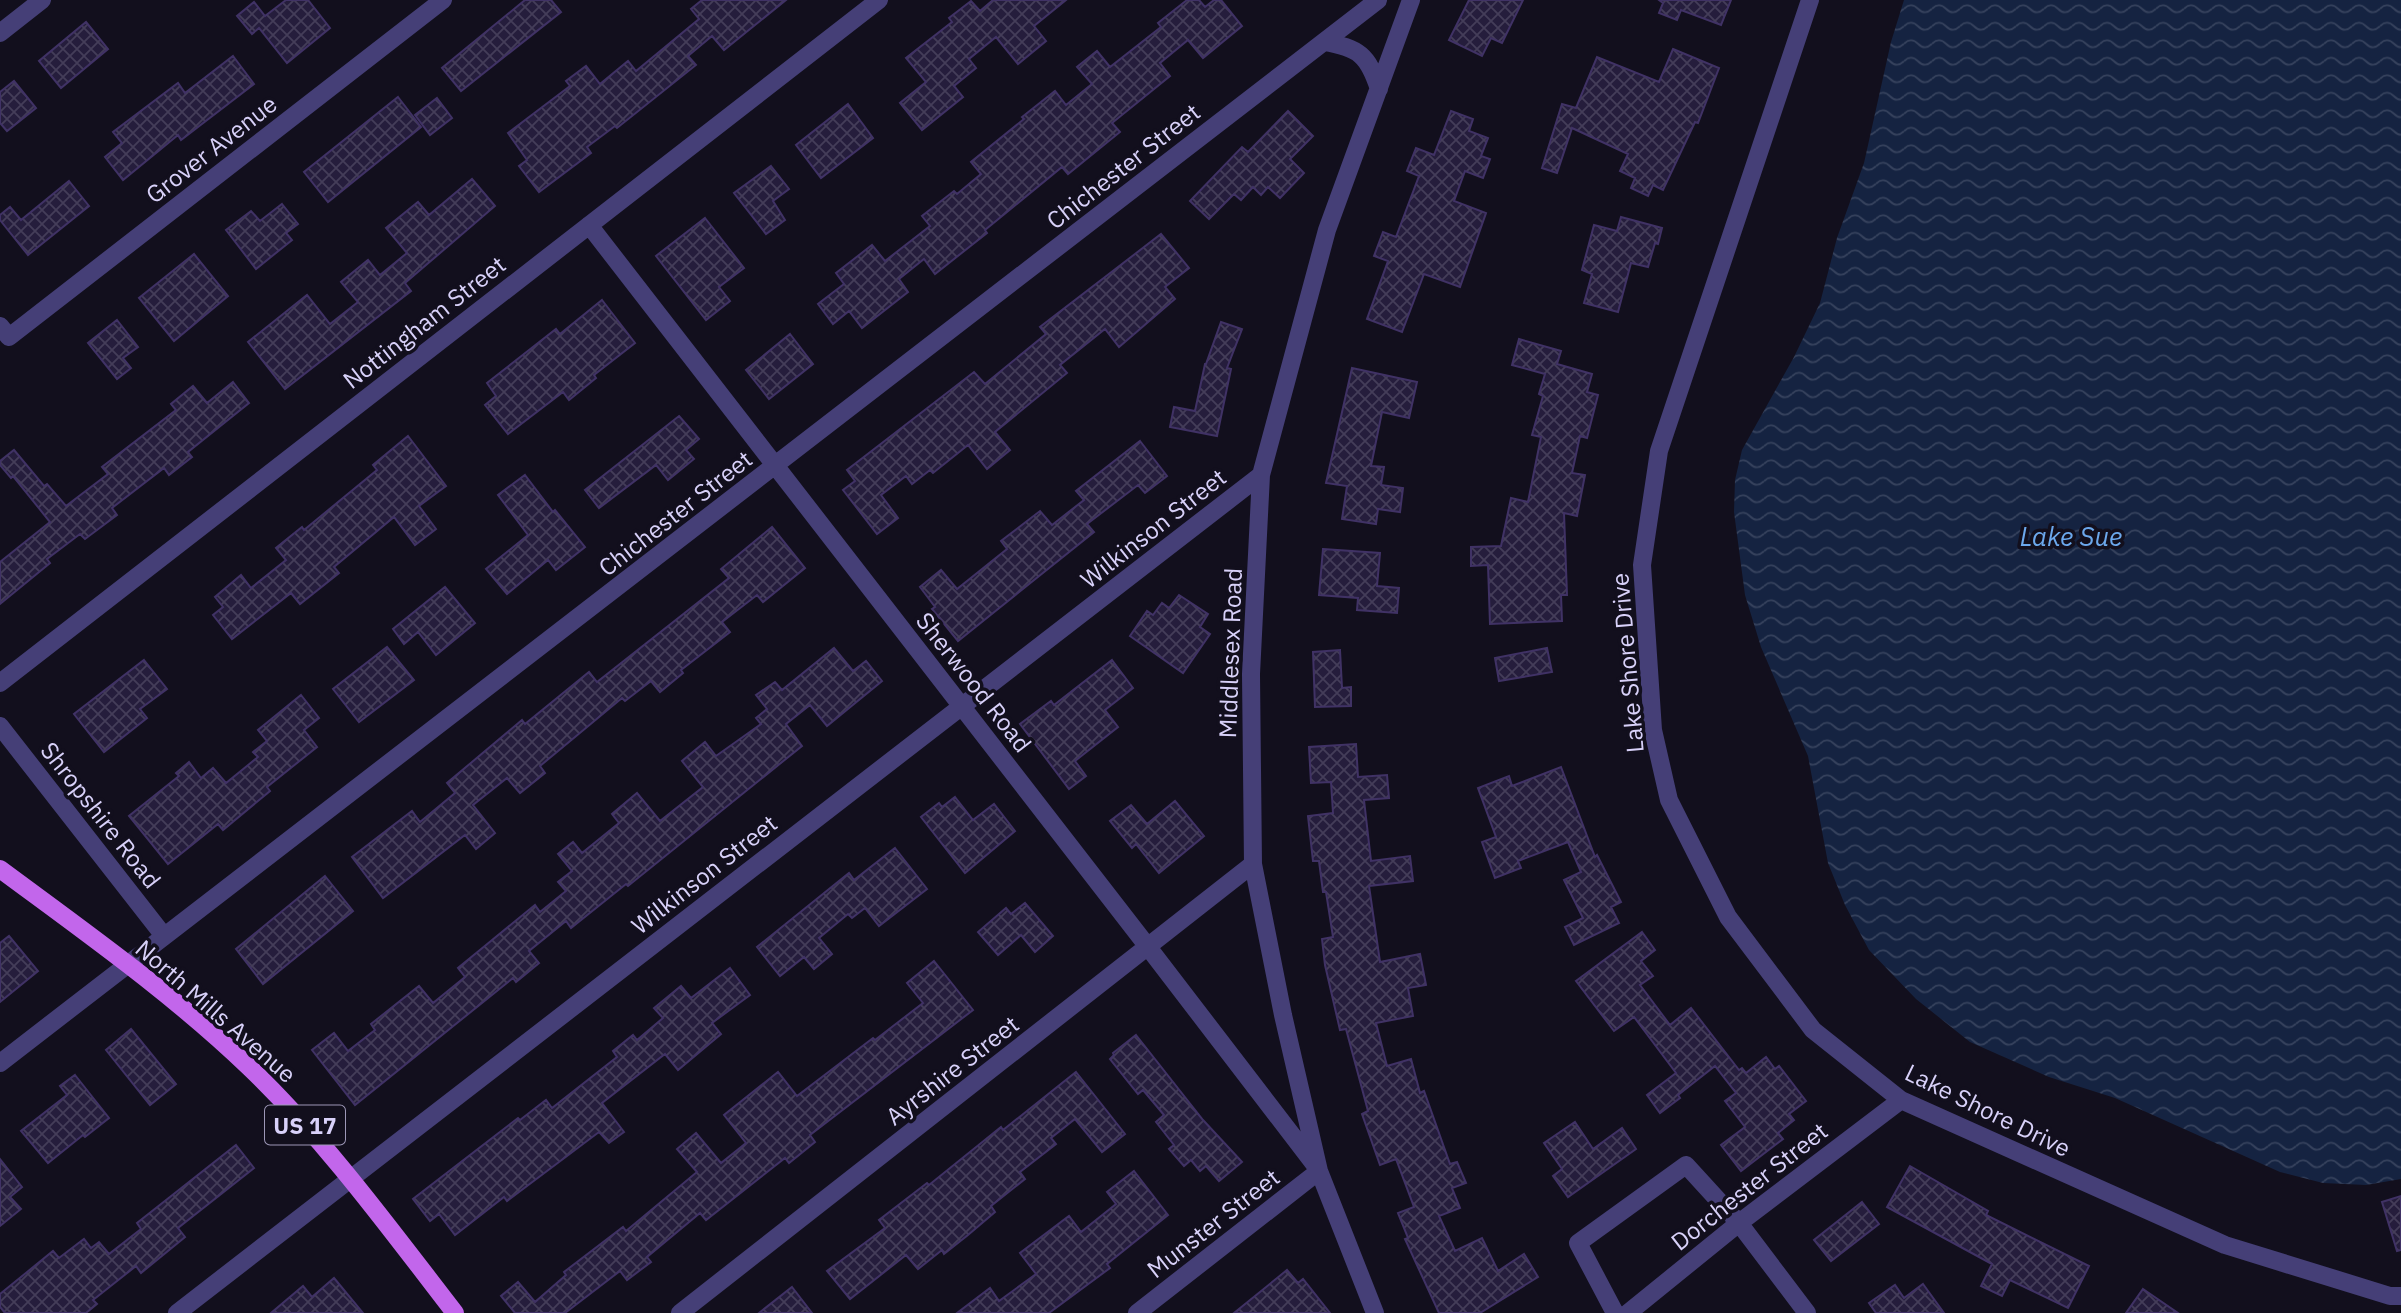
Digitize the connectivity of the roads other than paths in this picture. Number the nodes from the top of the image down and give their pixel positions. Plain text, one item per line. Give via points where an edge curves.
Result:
1 (42, 0) edge
2 (443, 0) edge
3 (879, 0) edge
4 (1378, 0) edge
5 (1411, 0) edge
6 (1810, 0) edge
7 (0, 33) edge
8 (1324, 42) junction
9 (1378, 89) junction
10 (589, 225) junction
11 (5, 331) edge
12 (775, 466) junction
13 (1261, 475) junction
14 (0, 683) edge
15 (962, 706) junction
16 (0, 726) edge
17 (1253, 864) junction
18 (0, 869) edge
19 (164, 936) junction
20 (1148, 947) junction
21 (127, 963) junction
22 (0, 1063) edge
23 (1901, 1100) junction
24 (1319, 1171) junction
25 (351, 1178) junction
26 (1739, 1223) junction
27 (2393, 1302) edge
28 (177, 1313) edge
29 (455, 1313) edge
30 (680, 1313) edge
31 (1137, 1313) edge
32 (1375, 1313) edge
33 (1615, 1313) edge
34 (1629, 1313) edge
35 (1807, 1313) edge

1 - 7 street
2 - 11 street, Grover Avenue
3 - 10 street, Nottingham Street
4 - 8 street, Chichester Street
5 - 9 street, Middlesex Road
6 - 23 street, Lake Shore Drive via 1660,451 1642,565 1653,730 1670,800 1728,917 1813,1030
8 - 9 street via 1358,52 1372,68
8 - 12 street, Chichester Street
9 - 13 street, Middlesex Road via 1327,230
10 - 12 street, Sherwood Road
10 - 14 street, Nottingham Street
12 - 15 street, Sherwood Road
12 - 19 street, Chichester Street
13 - 15 street, Wilkinson Street
13 - 17 street, Middlesex Road via 1251,674
15 - 20 street, Sherwood Road
15 - 25 street, Wilkinson Street
16 - 19 street, Shropshire Road
17 - 20 street, Ayrshire Street
17 - 24 street, Middlesex Road
18 - 21 main road, North Mills Avenue / US 17
19 - 21 street, Chichester Street
20 - 24 street, Sherwood Road
20 - 30 street, Ayrshire Street
21 - 22 street, Chichester Street
21 - 25 main road, North Mills Avenue / US 17 via 249,1067
23 - 26 street, Dorchester Street
23 - 27 street, Lake Shore Drive via 2225,1245
24 - 31 street, Munster Street
24 - 32 street, Middlesex Road
25 - 28 street, Wilkinson Street
25 - 29 main road, North Mills Avenue / US 17
26 - 33 street via 1686,1165 1578,1243
26 - 34 street, Dorchester Street
26 - 35 street

